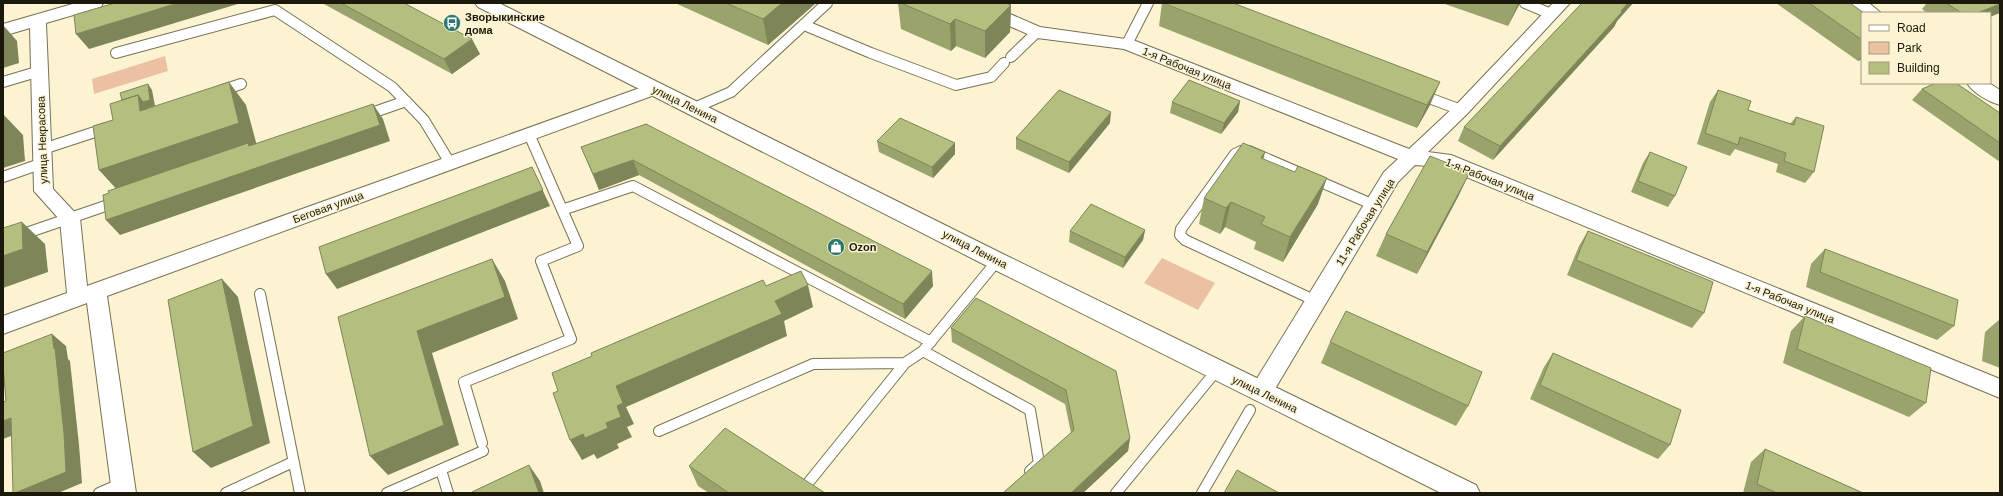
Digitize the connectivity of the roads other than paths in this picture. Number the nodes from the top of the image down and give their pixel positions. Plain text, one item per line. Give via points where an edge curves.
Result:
1 (95, 3) edge
2 (484, 3) edge
3 (827, 3) edge
4 (971, 3) edge
5 (1148, 3) edge
6 (1525, 3) edge
7 (1858, 3) edge
8 (1555, 7) edge
9 (1872, 12) edge
10 (38, 20) junction
11 (804, 24) junction
12 (3, 30) edge
13 (1037, 32) junction
14 (1127, 44) junction
15 (116, 54) dead end
16 (1011, 57) dead end
17 (1004, 63) dead end
18 (40, 71) junction
19 (3, 82) edge
20 (241, 84) dead end
21 (1978, 84) edge
22 (654, 89) junction
23 (1410, 90) edge
24 (211, 94) edge
25 (2000, 99) edge
26 (406, 101) junction
27 (694, 108) junction
28 (1461, 110) junction
29 (353, 119) edge
30 (120, 124) edge
31 (528, 134) junction
32 (43, 156) junction
33 (1413, 158) junction
34 (450, 163) junction
35 (3, 177) edge
36 (123, 200) edge
37 (1374, 205) junction
38 (562, 210) junction
39 (70, 218) junction
40 (3, 241) edge
41 (997, 261) junction
42 (87, 294) junction
43 (260, 294) dead end
44 (1316, 301) junction
45 (3, 325) edge
46 (930, 342) junction
47 (923, 351) junction
48 (905, 363) junction
49 (1217, 370) junction
50 (2000, 389) edge
51 (1256, 401) junction
52 (659, 431) dead end
53 (293, 462) junction
54 (441, 470) junction
55 (1022, 478) edge
56 (123, 488) edge
57 (98, 493) edge
58 (226, 493) edge
59 (300, 493) edge
60 (387, 493) edge
61 (448, 493) edge
62 (811, 493) edge
63 (1116, 493) edge
64 (1202, 493) edge
65 (1467, 493) edge

1 - 10 street
2 - 22 main road, улица Ленина
3 - 11 lane
4 - 13 street, 1-я Рабочая улица
5 - 14 lane
6 - 8 lane
7 - 9 street
8 - 28 street, 11-я Рабочая улица
10 - 12 street
10 - 18 street, улица Некрасова
11 - 17 lane via 956,86 991,78
11 - 27 lane via 731,92
13 - 14 street, 1-я Рабочая улица
13 - 16 lane
14 - 33 street, 1-я Рабочая улица
15 - 26 lane via 275,10 392,87
18 - 19 lane
18 - 32 street, улица Некрасова
20 - 24 lane
21 - 25 street
22 - 27 main road, улица Ленина
22 - 31 street, Беговая улица
23 - 28 lane
26 - 29 lane
26 - 34 lane via 424,120
27 - 41 main road, улица Ленина
28 - 33 street, 11-я Рабочая улица
30 - 32 lane
31 - 34 street, Беговая улица
31 - 38 lane
32 - 35 lane
32 - 39 street, улица Некрасова via 44,191
33 - 37 street, 11-я Рабочая улица via 1391,177
33 - 50 street, 1-я Рабочая улица via 1444,160
34 - 42 street, Беговая улица
36 - 39 lane
37 - 44 street, 11-я Рабочая улица
37 - 44 lane via 1249,151 1241,151 1235,154 1181,229 1180,235 1185,240
38 - 46 lane via 633,186
38 - 54 lane via 578,246 541,261 571,339 464,382 483,447
39 - 40 lane
39 - 42 street
41 - 46 lane
41 - 49 main road, улица Ленина
42 - 45 street, Беговая улица
42 - 56 street
43 - 53 lane
44 - 51 street, 11-я Рабочая улица
46 - 47 lane
47 - 48 lane
47 - 55 lane via 1030,410 1038,463
48 - 52 lane via 813,364
48 - 62 lane via 804,488
49 - 51 main road, улица Ленина
49 - 63 lane
51 - 64 lane
51 - 65 main road, улица Ленина
53 - 58 lane
53 - 59 lane
54 - 60 lane
54 - 61 lane
56 - 57 lane

